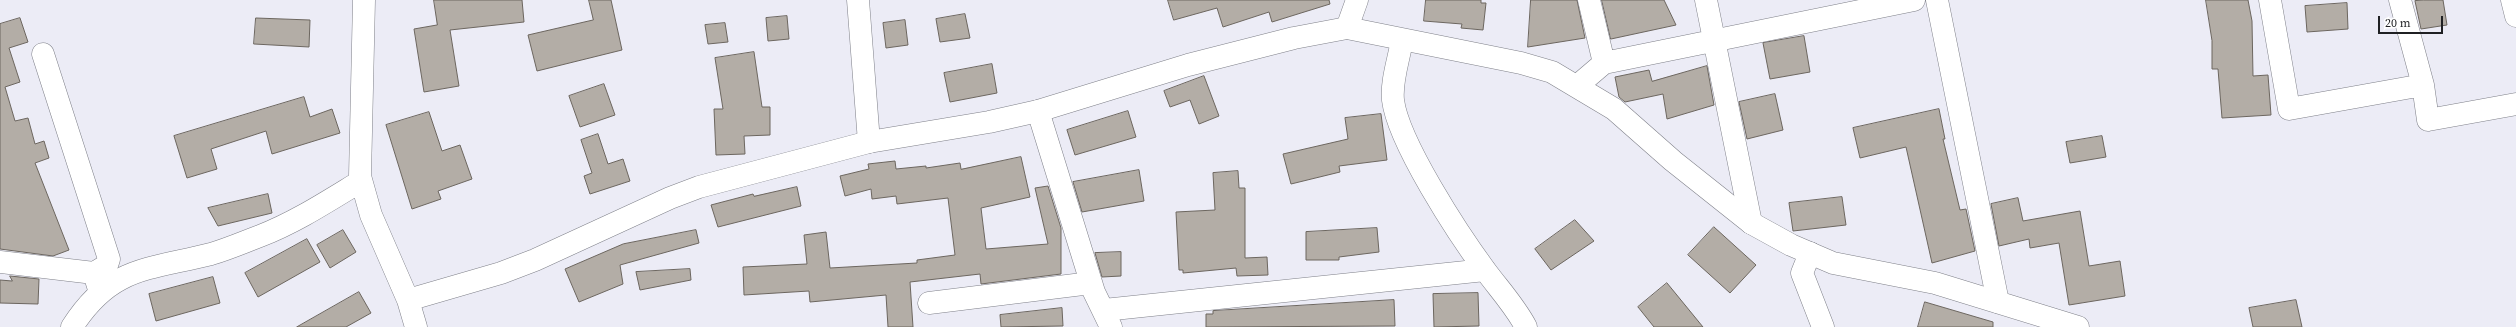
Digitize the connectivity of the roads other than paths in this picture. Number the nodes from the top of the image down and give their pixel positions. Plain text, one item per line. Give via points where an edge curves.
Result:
1 (364, 0) edge
2 (858, 0) edge
3 (1357, 0) edge
4 (1589, 0) edge
5 (1706, 0) edge
6 (1914, 0) edge
7 (1937, 0) edge
8 (2270, 0) edge
9 (2400, 0) edge
10 (2512, 0) edge
11 (2516, 16) edge
12 (1347, 28) junction
13 (1402, 40) junction
14 (1714, 40) junction
15 (43, 54) dead end
16 (1604, 62) junction
17 (2422, 85) junction
18 (1578, 86) junction
19 (2516, 104) edge
20 (1038, 111) junction
21 (869, 142) junction
22 (361, 181) junction
23 (1751, 223) junction
24 (1810, 253) junction
25 (0, 262) edge
26 (1485, 270) junction
27 (97, 282) junction
28 (1091, 283) junction
29 (408, 300) junction
30 (1998, 302) junction
31 (929, 303) dead end
32 (1108, 319) edge
33 (2072, 326) edge
34 (72, 327) edge
35 (416, 327) edge
36 (1526, 327) edge
37 (1823, 327) edge

1 - 22 street
2 - 21 street
3 - 12 street
4 - 16 street
5 - 14 street
6 - 14 street
7 - 30 street
8 - 17 street via 2289,109
9 - 17 street
10 - 11 street
12 - 13 street
12 - 20 street via 1294,38 1188,65
13 - 18 street via 1538,67
13 - 26 street via 1393,92 1394,104 1402,127 1435,194
14 - 16 street
14 - 23 street
15 - 27 street via 109,258
16 - 18 street
17 - 19 street via 2428,120
18 - 23 street via 1614,109 1673,161
20 - 21 street
20 - 28 street
21 - 29 street via 692,190 535,260 501,273
22 - 27 street via 299,218 262,235 212,254 144,268
22 - 29 street via 371,215
23 - 24 street
24 - 30 street via 1833,263 1935,283
24 - 37 street via 1802,273
25 - 27 street
26 - 32 street
26 - 36 street via 1510,301
27 - 34 street
28 - 31 street
28 - 32 street
29 - 35 street
30 - 33 street

